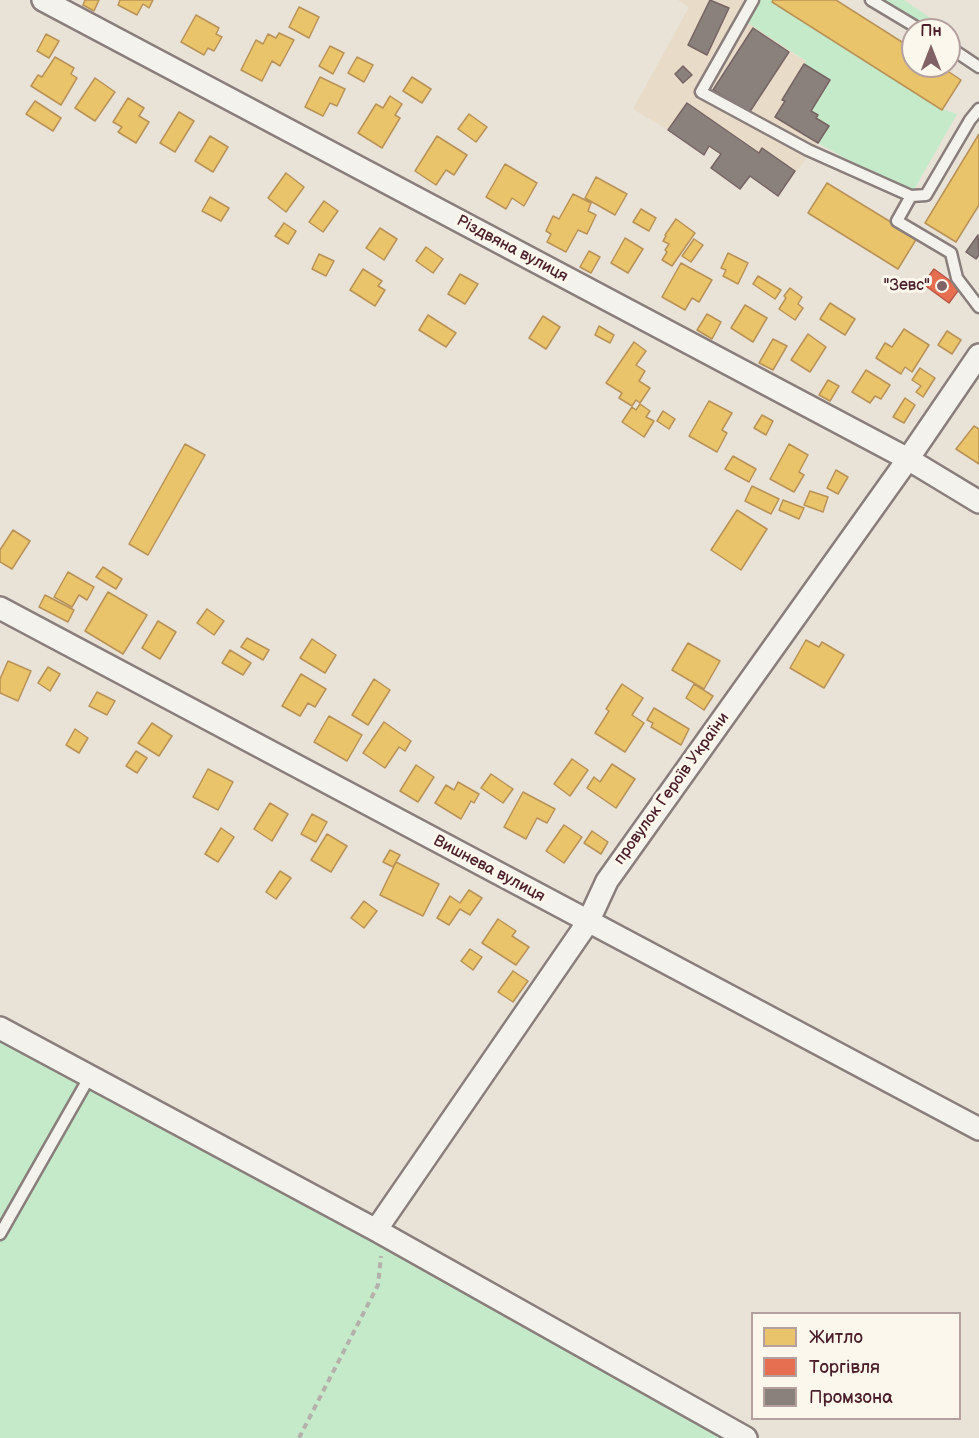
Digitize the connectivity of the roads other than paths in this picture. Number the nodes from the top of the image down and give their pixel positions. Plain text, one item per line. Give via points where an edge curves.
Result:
1 (44, 0) edge
2 (753, 0) edge
3 (872, 0) edge
4 (901, 18) edge
5 (961, 55) edge
6 (979, 67) edge
7 (979, 109) edge
8 (911, 196) junction
9 (979, 306) edge
10 (979, 355) edge
11 (908, 459) junction
12 (979, 502) edge
13 (0, 608) edge
14 (588, 922) junction
15 (0, 1028) edge
16 (90, 1076) junction
17 (979, 1129) edge
18 (376, 1230) junction
19 (0, 1234) edge
20 (746, 1438) edge

1 - 11 street, Різдвяна вулиця
2 - 8 lane via 701,92 808,150
3 - 4 lane
5 - 6 lane
7 - 8 lane via 926,195
8 - 9 lane via 897,221 951,253 957,278
10 - 11 street, провулок Героїв України
11 - 12 street, Різдвяна вулиця
11 - 14 street, провулок Героїв України via 607,881
13 - 14 street, Вишнева вулиця
14 - 17 street, Вишнева вулиця
14 - 18 street, провулок Героїв України
15 - 16 street
16 - 18 street
16 - 19 lane
18 - 20 street

